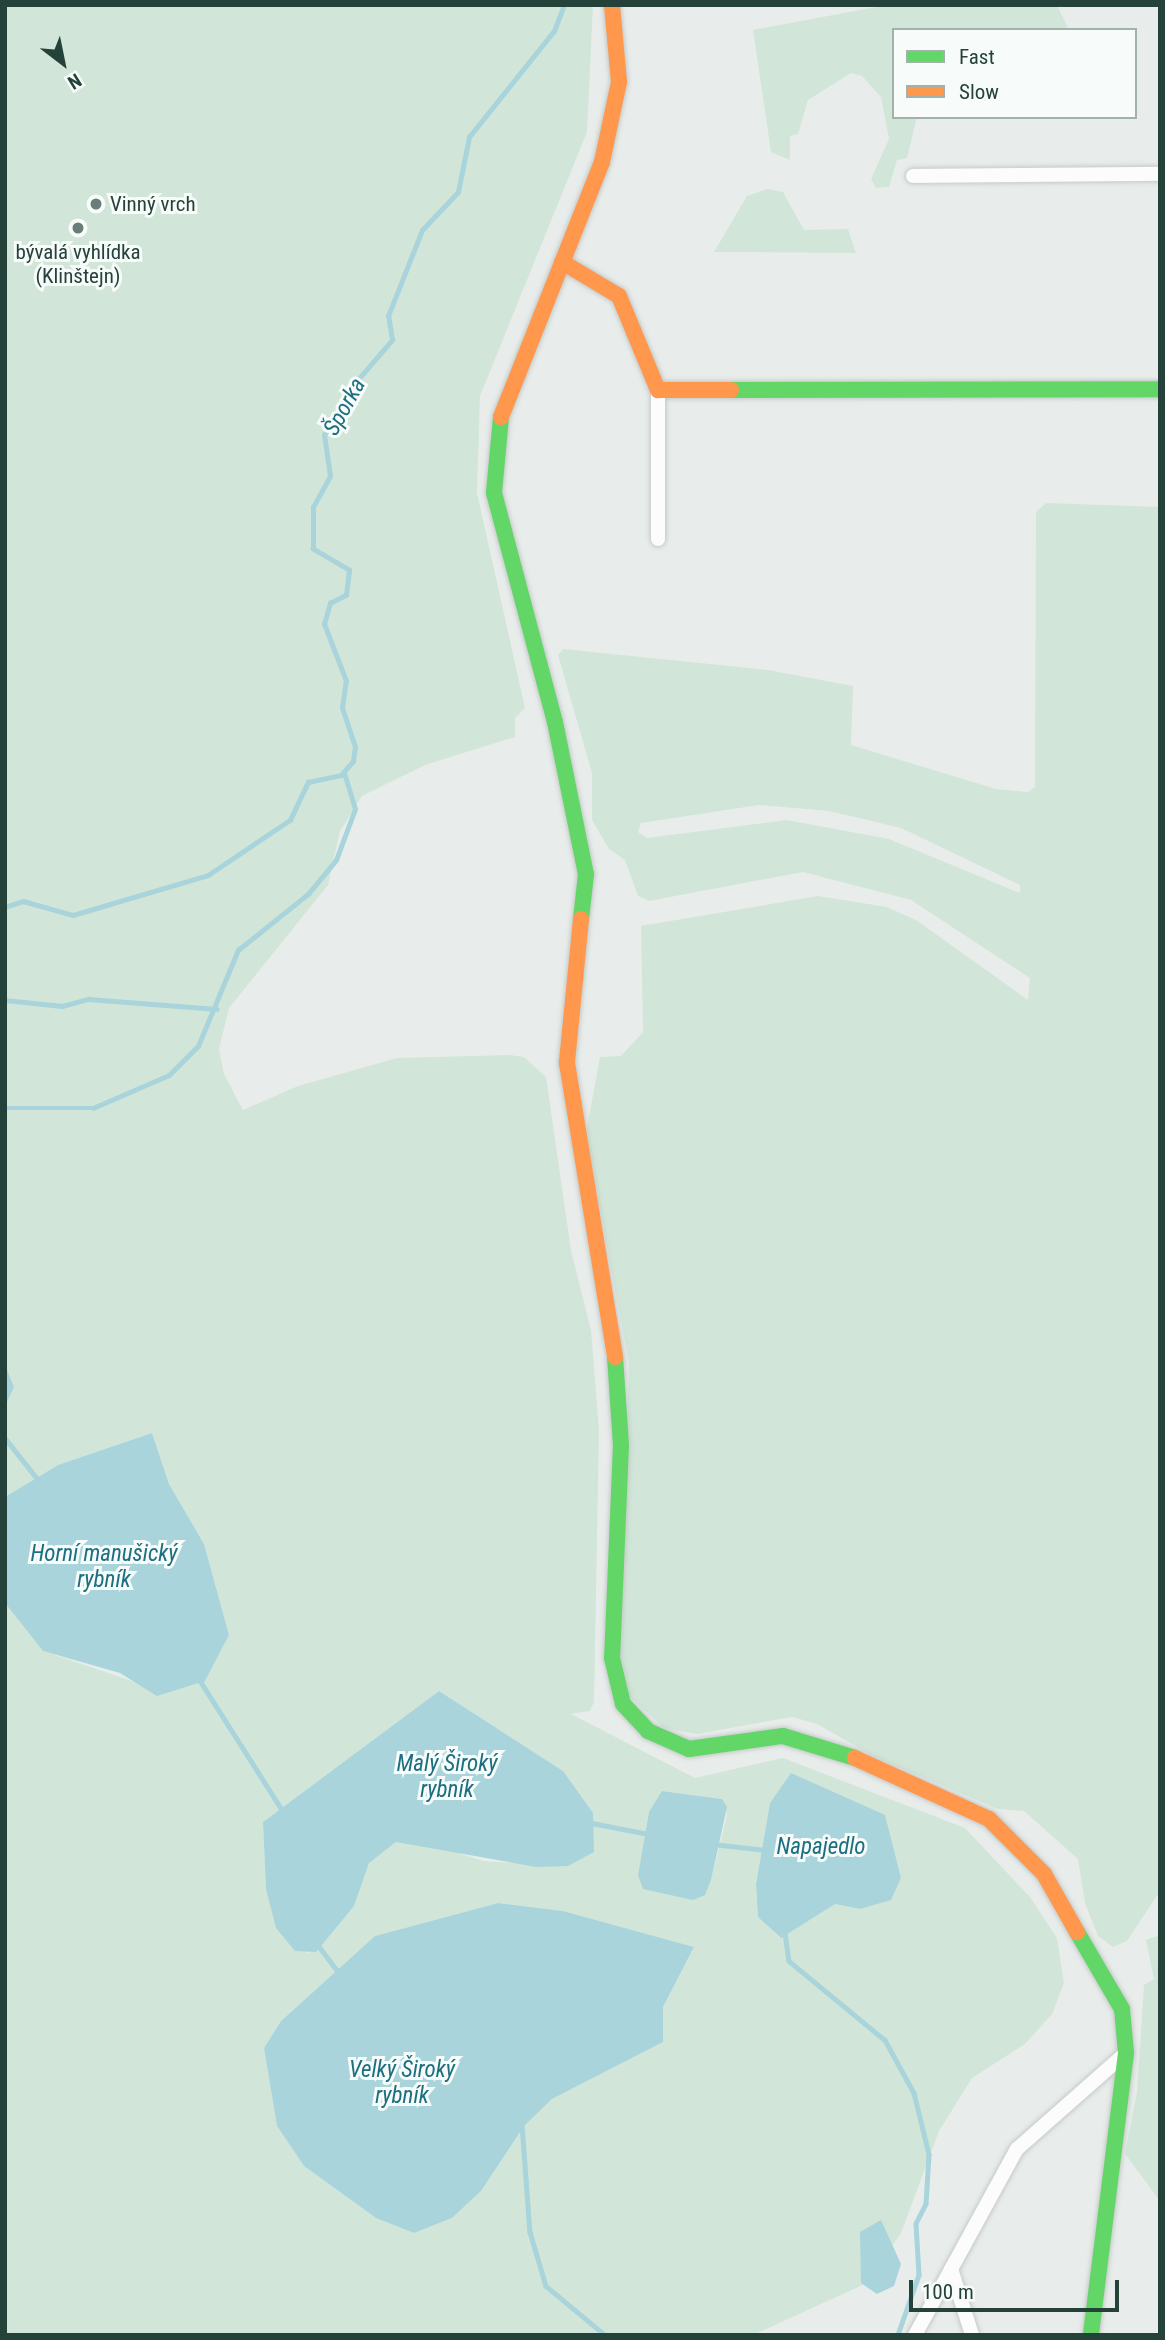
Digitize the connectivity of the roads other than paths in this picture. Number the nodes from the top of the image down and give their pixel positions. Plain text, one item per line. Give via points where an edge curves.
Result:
1 (612, 5) edge
2 (1160, 174) edge
3 (913, 176) dead end
4 (562, 262) junction
5 (1160, 389) edge
6 (659, 390) junction
7 (658, 539) dead end
8 (1126, 2053) junction
9 (951, 2269) junction
10 (915, 2335) edge
11 (972, 2335) edge
12 (1091, 2335) edge

1 - 4 street via 619,82 602,162
2 - 3 street
4 - 6 street via 619,296
4 - 8 street via 502,411 494,493 564,759 586,874 567,1063 612,1318 621,1445 612,1658 623,1704 648,1731 688,1749 783,1736 830,1747 989,1819 1044,1874 1122,2009
5 - 6 street
6 - 7 street
8 - 9 street via 1017,2149
8 - 12 street
9 - 10 street
9 - 11 street

